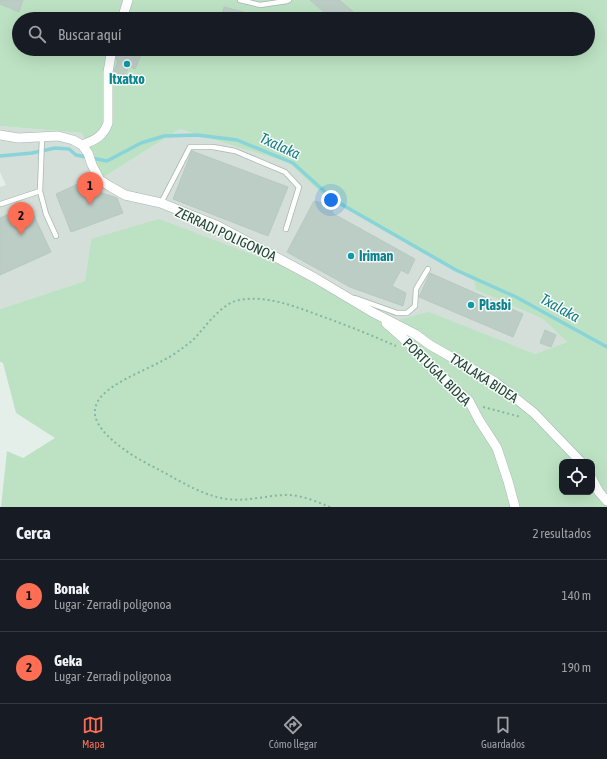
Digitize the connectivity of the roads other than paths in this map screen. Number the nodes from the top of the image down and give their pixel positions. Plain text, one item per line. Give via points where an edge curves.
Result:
1 (128, 0) edge
2 (240, 0) edge
3 (289, 0) edge
4 (124, 12) edge
5 (111, 56) edge
6 (0, 135) edge
7 (42, 142) junction
8 (85, 149) junction
9 (40, 191) junction
10 (160, 203) junction
11 (1, 204) dead end
12 (286, 229) dead end
13 (56, 236) dead end
14 (428, 269) dead end
15 (339, 292) junction
16 (372, 312) junction
17 (578, 459) edge
18 (595, 485) edge
19 (607, 501) edge
20 (515, 507) edge

1 - 4 street
2 - 3 lane via 260,4
5 - 8 street via 108,72 108,123 100,137
6 - 7 street
7 - 8 street via 58,136 73,140
7 - 9 lane
8 - 10 street, ZERRADI POLIGONOA via 100,180 125,195
9 - 11 lane
9 - 13 lane via 46,214
10 - 12 lane via 190,147 213,147 235,151 285,172 299,187
10 - 15 street, ZERRADI POLIGONOA via 218,226
14 - 15 lane via 416,289 415,306 407,313 397,313
15 - 16 street, ZERRADI POLIGONOA
16 - 17 street, TXALAKA BIDEA via 415,334 495,382 534,412
16 - 20 street, PORTUGAL BIDEA via 469,401 496,448
18 - 19 street

